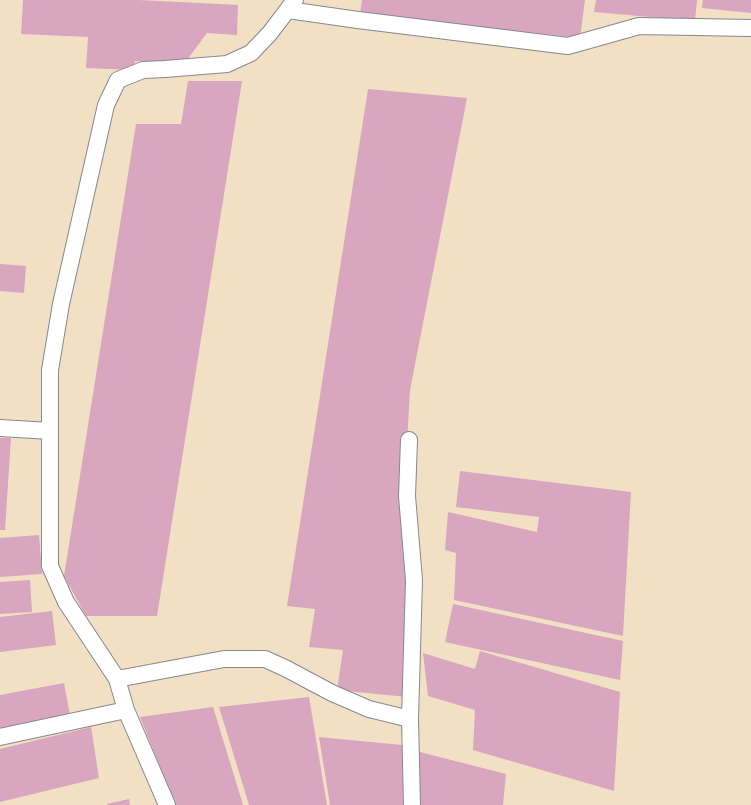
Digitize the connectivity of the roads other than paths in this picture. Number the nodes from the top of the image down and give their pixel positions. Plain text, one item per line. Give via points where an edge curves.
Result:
1 (292, 5) edge
2 (751, 28) edge
3 (0, 428) edge
4 (50, 431) junction
5 (409, 440) dead end
6 (117, 679) junction
7 (126, 710) junction
8 (410, 719) junction
9 (0, 737) edge
10 (167, 805) edge
11 (412, 805) edge

1 - 2 street via 358,20 568,46 639,26
1 - 4 street via 250,53 227,64 143,70 118,80 106,105 60,304 50,370
3 - 4 street
4 - 6 street via 50,566 66,602
5 - 8 street via 407,496 414,580
6 - 7 street
6 - 8 street via 224,659 264,659 369,710
7 - 9 street
7 - 10 street
8 - 11 street

